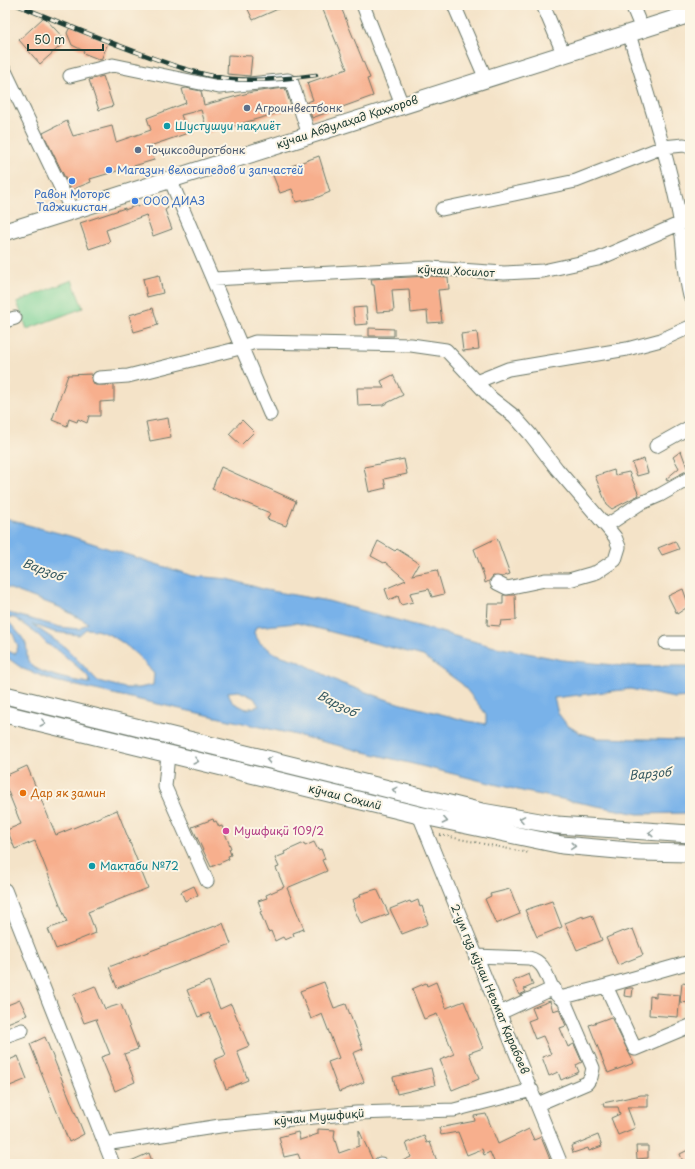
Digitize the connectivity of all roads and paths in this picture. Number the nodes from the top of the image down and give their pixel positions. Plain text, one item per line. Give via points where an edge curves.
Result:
1 (363, 5) edge
2 (454, 5) edge
3 (543, 5) edge
4 (632, 5) edge
5 (690, 14) edge
6 (636, 32) junction
7 (564, 55) junction
8 (5, 71) edge
9 (70, 76) dead end
10 (486, 79) junction
11 (402, 105) junction
12 (308, 135) junction
13 (663, 147) junction
14 (690, 147) edge
15 (170, 179) junction
16 (442, 210) dead end
17 (72, 211) junction
18 (685, 223) edge
19 (5, 232) edge
20 (213, 279) junction
21 (688, 279) edge
22 (690, 296) edge
23 (690, 327) edge
24 (241, 347) junction
25 (99, 378) dead end
26 (476, 382) junction
27 (270, 414) dead end
28 (690, 427) edge
29 (656, 446) dead end
30 (690, 478) edge
31 (606, 526) junction
32 (497, 583) dead end
33 (666, 643) dead end
34 (690, 643) edge
35 (5, 695) edge
36 (5, 714) edge
37 (168, 754) junction
38 (419, 815) junction
39 (690, 834) edge
40 (690, 853) edge
41 (207, 881) dead end
42 (5, 890) edge
43 (475, 956) junction
44 (690, 962) edge
45 (606, 986) junction
46 (554, 988) junction
47 (563, 998) junction
48 (500, 1013) junction
49 (690, 1026) edge
50 (22, 1030) dead end
51 (5, 1036) edge
52 (532, 1090) junction
53 (538, 1104) junction
54 (105, 1144) junction
55 (113, 1164) edge
56 (561, 1164) edge

1 - 11 street
2 - 10 street
3 - 7 street
4 - 6 street
5 - 6 main road, кӯчаи Абдулаҳад Қаҳҳоров
6 - 7 main road, кӯчаи Абдулаҳад Қаҳҳоров
6 - 13 street
7 - 10 main road, кӯчаи Абдулаҳад Қаҳҳоров
8 - 17 street
9 - 12 street via 113,65 219,87 288,80 292,83
10 - 11 main road, кӯчаи Абдулаҳад Қаҳҳоров
11 - 12 main road, кӯчаи Абдулаҳад Қаҳҳоров
12 - 15 main road, кӯчаи Абдулаҳад Қаҳҳоров
13 - 14 street
13 - 16 street via 576,181
13 - 18 street via 679,216
15 - 17 main road, кӯчаи Абдулаҳад Қаҳҳоров
15 - 20 street
17 - 19 main road, кӯчаи Абдулаҳад Қаҳҳоров
18 - 20 street, кӯчаи Хосилот via 598,259 543,271 504,273 430,268
18 - 21 street
20 - 24 street
21 - 22 street
23 - 26 street via 661,340 627,349 508,369
24 - 25 street via 128,376
24 - 26 street via 255,342 411,345 446,350
24 - 27 street
26 - 31 street via 530,434 556,470
28 - 29 street
30 - 31 street via 639,504
31 - 32 street via 619,547 615,560 597,572 569,580 545,580 507,588
33 - 34 street
39 -> 35 main road, кӯчаи Соҳилӣ via 558,825 482,812
36 -> 37 main road, кӯчаи Соҳилӣ
37 -> 38 main road, кӯчаи Соҳилӣ
37 - 41 street via 165,787
38 -> 40 main road, кӯчаи Соҳилӣ via 562,845 640,852
38 - 43 street, 2-ум гуз кӯчаи Неъмат Қарабоев
42 - 54 street
43 - 46 street via 537,960 543,966
43 - 48 street, 2-ум гуз кӯчаи Неъмат Қарабоев
44 - 45 street
45 - 47 street
45 - 49 street via 635,1049
46 - 47 street via 558,996
46 - 48 street
47 - 53 street via 593,1068 591,1077 587,1083
48 - 52 street, 2-ум гуз кӯчаи Неъмат Қарабоев
50 - 51 street
52 - 53 street, 2-ум гуз кӯчаи Неъмат Қарабоев
52 - 54 street, кӯчаи Мушфиқӣ via 454,1110 356,1113 220,1126
53 - 56 street, 2-ум гуз кӯчаи Неъмат Қарабоев
54 - 55 street

